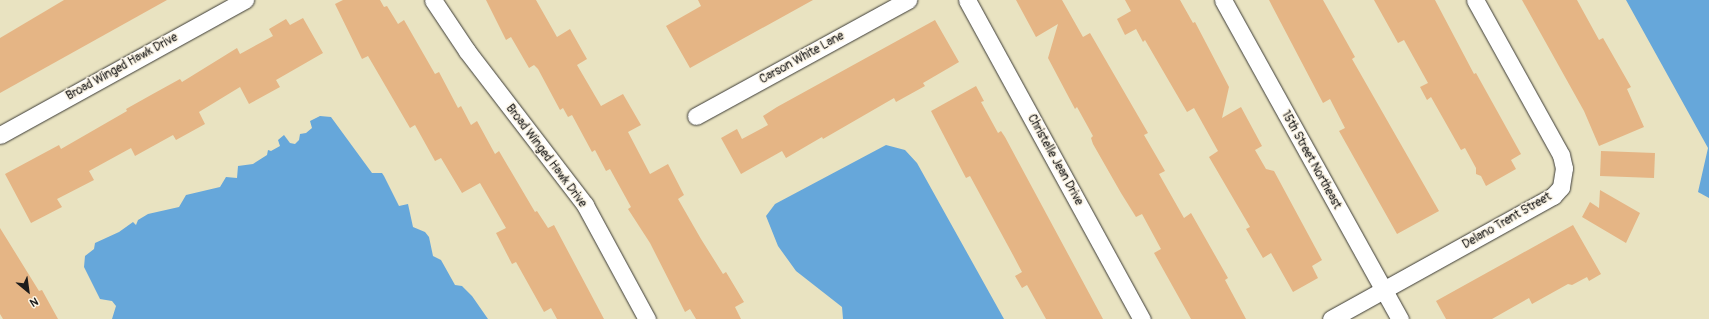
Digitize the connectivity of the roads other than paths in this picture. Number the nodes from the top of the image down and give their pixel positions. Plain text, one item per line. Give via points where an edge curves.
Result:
1 (245, 0) edge
2 (434, 0) edge
3 (908, 0) edge
4 (967, 0) edge
5 (1223, 0) edge
6 (1475, 0) edge
7 (696, 116) dead end
8 (0, 135) edge
9 (1384, 290) junction
10 (647, 319) edge
11 (1142, 319) edge
12 (1331, 319) edge
13 (1400, 319) edge

1 - 8 street, Broad Winged Hawk Drive
2 - 10 street, Broad Winged Hawk Drive via 466,50 585,205
3 - 7 street, Carson White Lane
4 - 11 street, Christelle Jean Drive
5 - 9 street, 15th Street Northeast
6 - 9 street, Delano Trent Street via 1561,156 1564,168 1561,187 1553,196
9 - 12 street, Delano Trent Street
9 - 13 street, 15th Street Northeast

